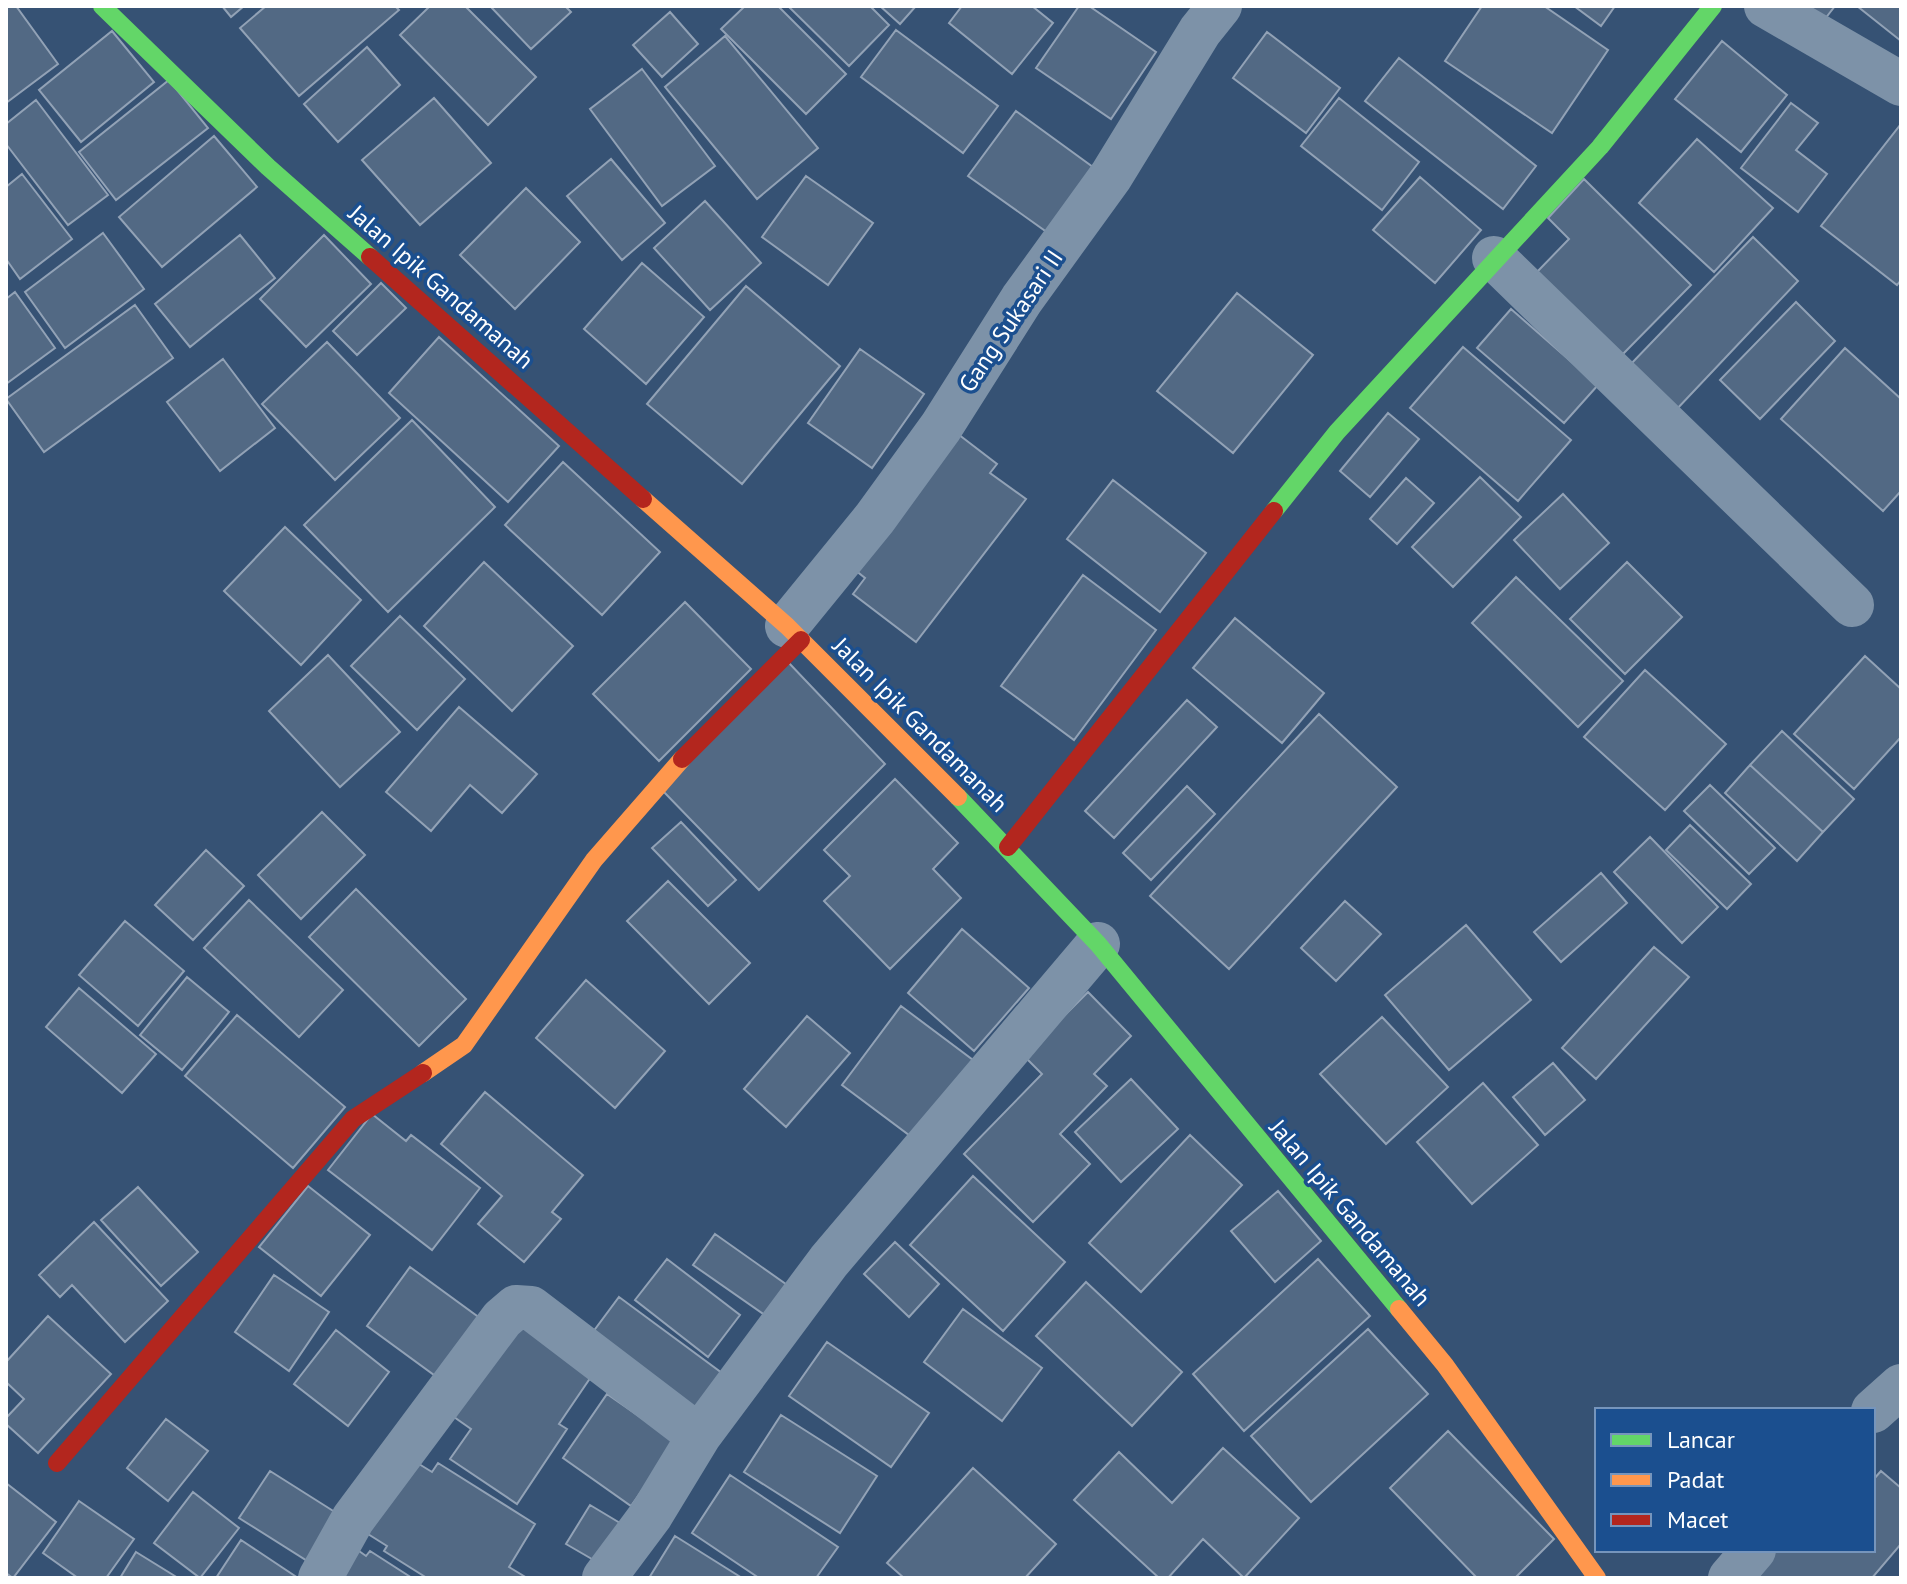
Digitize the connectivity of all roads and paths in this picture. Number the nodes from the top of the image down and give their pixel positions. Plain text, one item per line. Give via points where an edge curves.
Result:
1 (102, 6) edge
2 (1220, 6) edge
3 (1713, 6) edge
4 (1766, 6) edge
5 (1901, 84) edge
6 (1494, 258) junction
7 (1852, 605) dead end
8 (794, 633) junction
9 (1008, 847) junction
10 (1098, 944) junction
11 (1901, 1386) edge
12 (1875, 1409) edge
13 (699, 1436) junction
14 (57, 1463) dead end
15 (1752, 1552) edge
16 (320, 1578) edge
17 (604, 1578) edge
18 (1597, 1578) edge
19 (1730, 1578) edge

1 - 8 street, Jalan Ipik Gandamanah via 268,167
2 - 8 street, Gang Sukasari II via 941,427
3 - 6 street via 1600,147
4 - 5 street
6 - 7 street
6 - 9 street via 1337,432
8 - 9 street, Jalan Ipik Gandamanah
8 - 14 street via 594,860 464,1045 353,1119
9 - 10 street, Jalan Ipik Gandamanah
10 - 13 street via 829,1261
10 - 18 street, Jalan Ipik Gandamanah via 1445,1365
11 - 12 street
13 - 16 street via 531,1308 516,1307 353,1519
13 - 17 street via 651,1515
15 - 19 street

